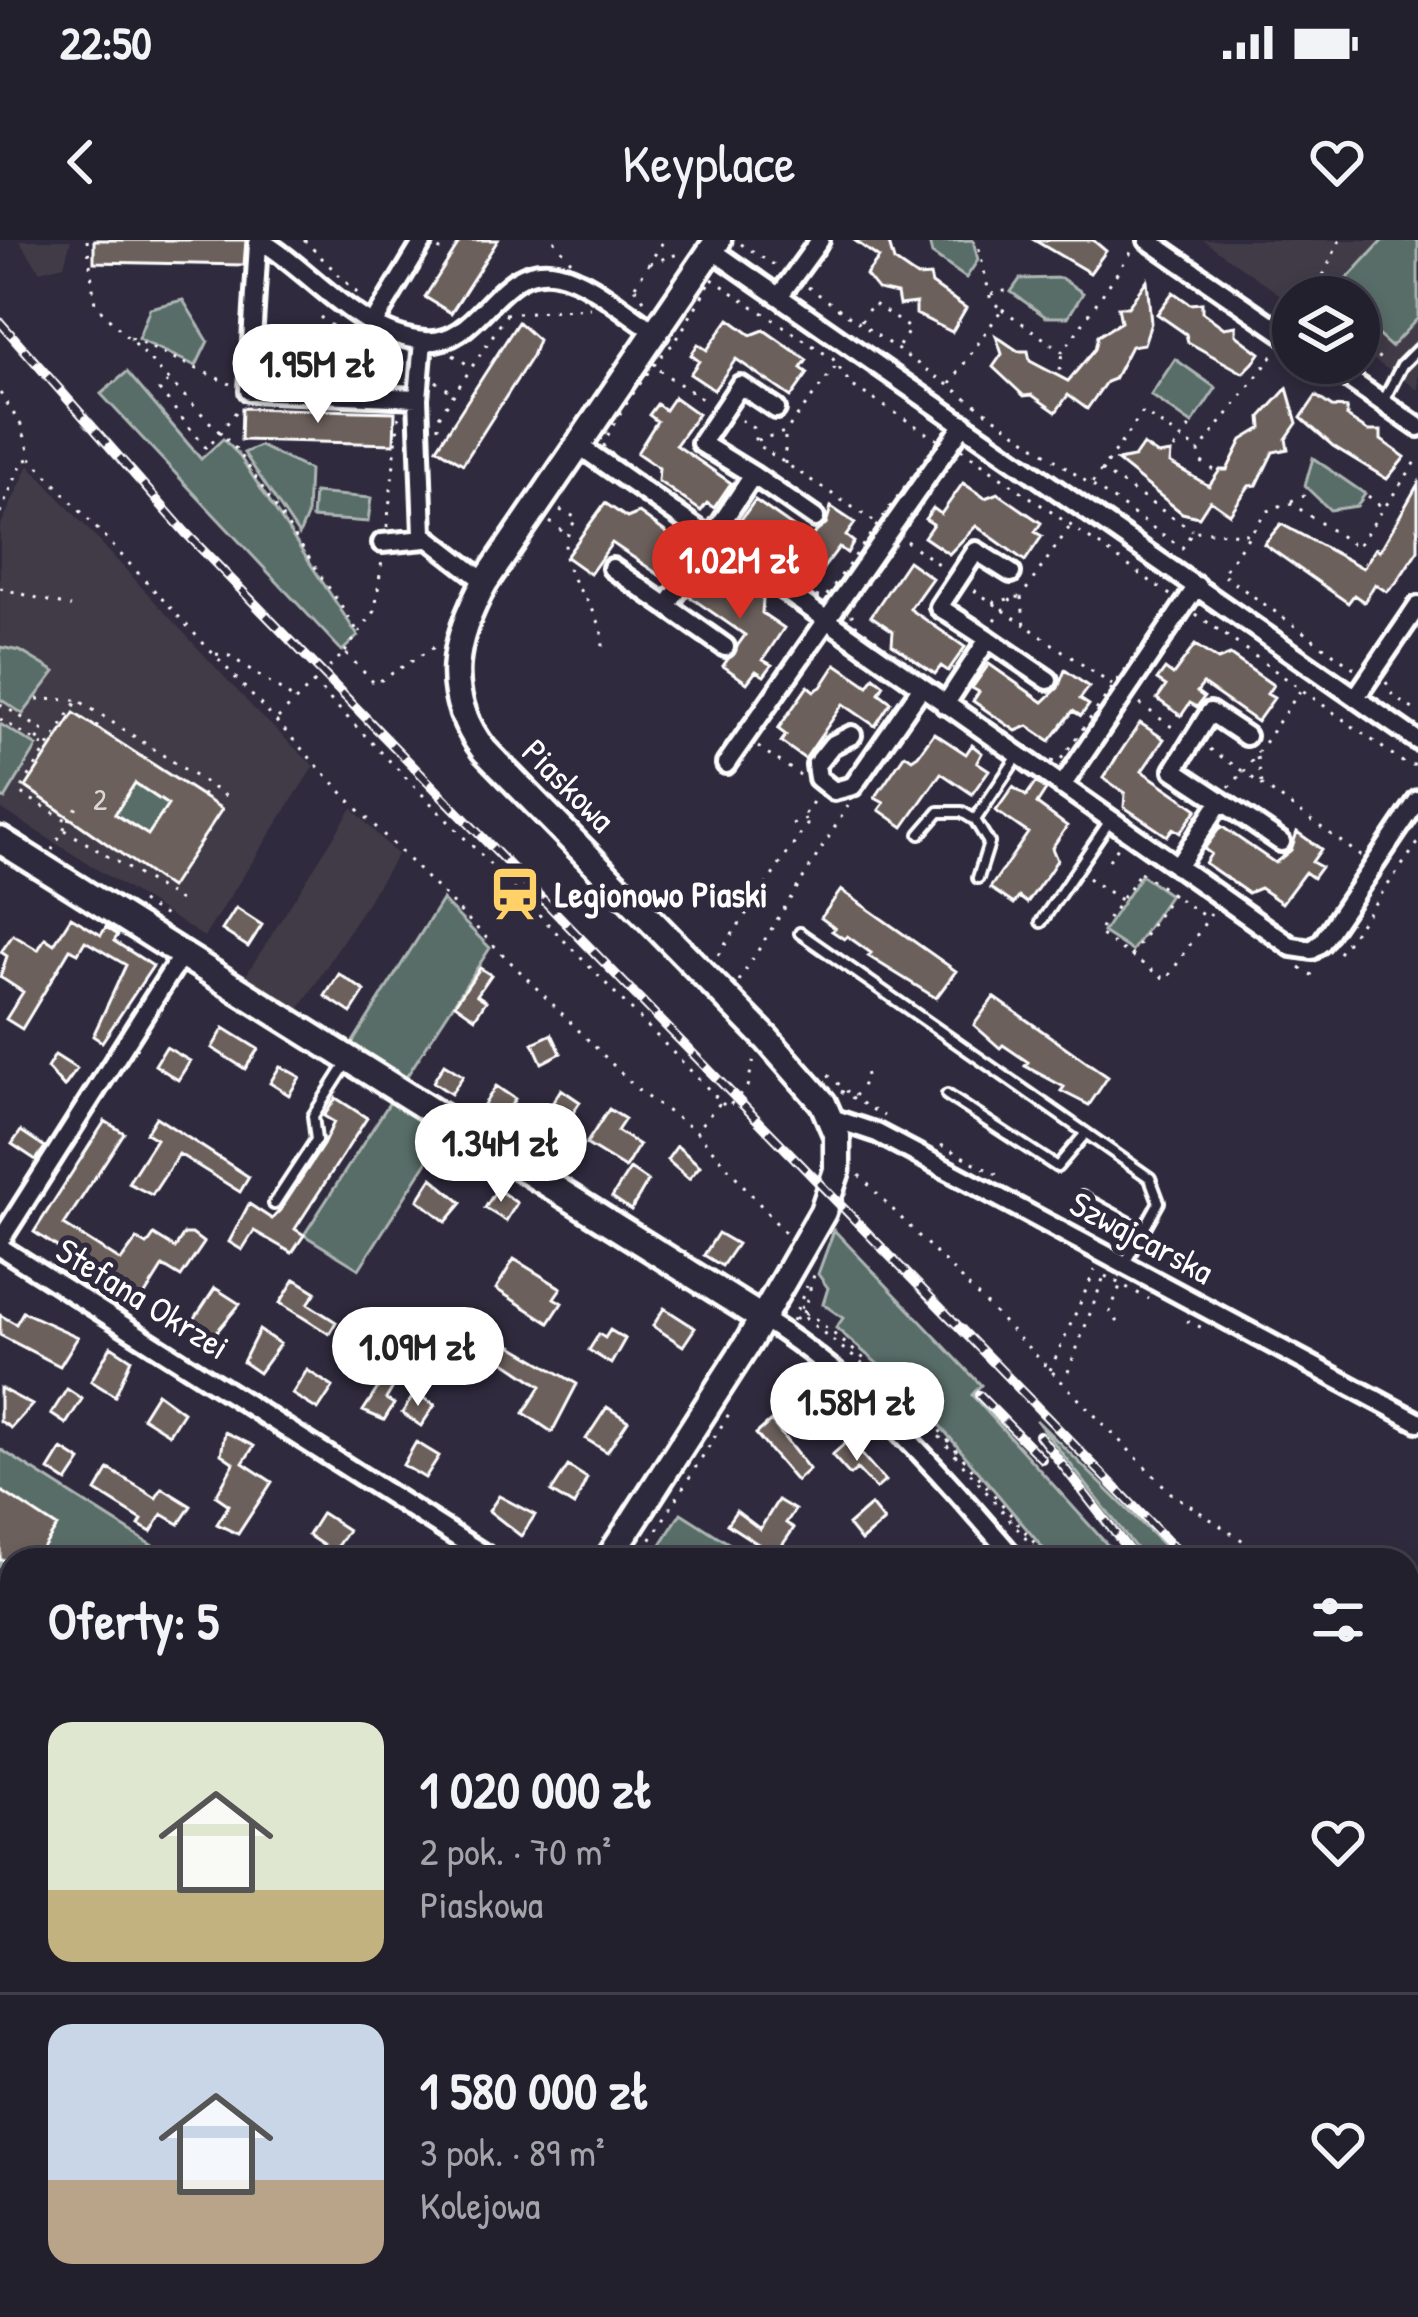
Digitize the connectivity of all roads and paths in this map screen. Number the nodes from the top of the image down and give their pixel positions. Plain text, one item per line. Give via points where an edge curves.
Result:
1 (87, 240) edge
2 (304, 240) edge
3 (424, 240) edge
4 (446, 240) edge
5 (554, 240) edge
6 (664, 240) edge
7 (820, 240) edge
8 (977, 240) edge
9 (1131, 240) edge
10 (1148, 240) edge
11 (1340, 240) edge
12 (268, 242) edge
13 (706, 247) edge
14 (433, 260) dead end
15 (649, 264) junction
16 (575, 274) dead end
17 (1323, 276) edge
18 (804, 284) dead end
19 (1009, 290) dead end
20 (989, 294) junction
21 (780, 295) junction
22 (374, 304) dead end
23 (598, 307) dead end
24 (1002, 310) junction
25 (496, 314) dead end
26 (507, 314) junction
27 (320, 317) dead end
28 (860, 323) junction
29 (373, 324) junction
30 (331, 327) junction
31 (649, 328) junction
32 (1272, 332) edge
33 (126, 336) junction
34 (423, 341) junction
35 (897, 349) junction
36 (1418, 349) edge
37 (446, 351) dead end
38 (1063, 352) junction
39 (1380, 357) edge
40 (1272, 361) edge
41 (1065, 362) junction
42 (652, 365) junction
43 (837, 365) junction
44 (472, 367) junction
45 (1073, 367) dead end
46 (412, 368) dead end
47 (1060, 370) dead end
48 (1398, 371) junction
49 (430, 376) dead end
50 (169, 380) junction
51 (1357, 384) edge
52 (949, 385) junction
53 (241, 389) dead end
54 (322, 390) dead end
55 (0, 393) edge
56 (454, 394) junction
57 (418, 398) junction
58 (1383, 402) junction
59 (241, 405) dead end
60 (196, 408) junction
61 (776, 409) dead end
62 (723, 411) junction
63 (183, 419) junction
64 (964, 424) junction
65 (426, 425) dead end
66 (1191, 425) dead end
67 (1418, 427) edge
68 (785, 432) junction
69 (223, 435) junction
70 (1181, 439) junction
71 (755, 441) junction
72 (581, 447) junction
73 (1174, 449) dead end
74 (1199, 451) junction
75 (1418, 458) edge
76 (32, 459) junction
77 (1201, 461) junction
78 (784, 464) junction
79 (1197, 467) dead end
80 (1101, 470) junction
81 (1214, 470) dead end
82 (753, 476) junction
83 (1091, 484) junction
84 (1307, 494) dead end
85 (1368, 496) dead end
86 (1289, 502) junction
87 (1152, 504) junction
88 (553, 506) dead end
89 (1384, 508) junction
90 (0, 513) edge
91 (815, 518) dead end
92 (1142, 520) junction
93 (534, 523) junction
94 (880, 525) junction
95 (1071, 526) junction
96 (716, 531) junction
97 (1193, 531) junction
98 (566, 534) junction
99 (1249, 534) junction
100 (899, 537) junction
101 (426, 539) junction
102 (382, 543) dead end
103 (706, 550) dead end
104 (612, 568) dead end
105 (1010, 572) dead end
106 (958, 579) junction
107 (485, 582) junction
108 (1197, 586) junction
109 (0, 588) edge
110 (977, 592) dead end
111 (1021, 597) junction
112 (1011, 599) junction
113 (992, 602) junction
114 (667, 606) junction
115 (1418, 606) edge
116 (70, 607) dead end
117 (1003, 610) junction
118 (1188, 620) dead end
119 (827, 621) junction
120 (1025, 625) junction
121 (990, 633) junction
122 (361, 636) dead end
123 (724, 647) dead end
124 (216, 654) junction
125 (602, 654) dead end
126 (1364, 665) dead end
127 (1381, 678) dead end
128 (1048, 680) dead end
129 (313, 682) junction
130 (374, 684) dead end
131 (921, 688) junction
132 (1115, 688) junction
133 (1301, 690) junction
134 (1356, 697) junction
135 (37, 698) dead end
136 (1133, 699) dead end
137 (78, 700) junction
138 (296, 700) junction
139 (949, 700) junction
140 (3, 706) edge
141 (1418, 712) edge
142 (103, 716) junction
143 (0, 717) edge
144 (277, 719) junction
145 (96, 727) dead end
146 (1181, 733) dead end
147 (852, 735) dead end
148 (1246, 736) dead end
149 (37, 741) junction
150 (1418, 741) edge
151 (754, 744) dead end
152 (47, 748) junction
153 (1209, 748) dead end
154 (1018, 754) junction
155 (1257, 754) junction
156 (726, 764) dead end
157 (1418, 766) edge
158 (1244, 772) junction
159 (820, 779) junction
160 (208, 785) junction
161 (1262, 785) junction
162 (1062, 786) junction
163 (12, 787) dead end
164 (19, 791) junction
165 (862, 792) dead end
166 (1226, 793) junction
167 (202, 796) dead end
168 (232, 800) dead end
169 (1418, 800) edge
170 (80, 802) dead end
171 (806, 819) junction
172 (975, 820) junction
173 (68, 821) junction
174 (792, 824) dead end
175 (1106, 825) junction
176 (64, 829) junction
177 (920, 834) dead end
178 (0, 840) edge
179 (1281, 842) dead end
180 (1121, 843) junction
181 (1418, 843) edge
182 (50, 852) dead end
183 (1134, 852) dead end
184 (1365, 858) dead end
185 (1109, 860) dead end
186 (1148, 861) dead end
187 (1076, 870) junction
188 (1141, 872) junction
189 (1178, 875) junction
190 (978, 878) dead end
191 (1172, 894) junction
192 (1121, 900) junction
193 (182, 902) dead end
194 (1215, 908) dead end
195 (1208, 920) junction
196 (1041, 922) dead end
197 (800, 933) dead end
198 (1329, 951) dead end
199 (183, 953) junction
200 (1131, 956) junction
201 (1292, 962) dead end
202 (1318, 964) dead end
203 (710, 966) dead end
204 (730, 983) junction
205 (350, 1058) junction
206 (770, 1059) dead end
207 (813, 1068) dead end
208 (864, 1068) dead end
209 (946, 1095) dead end
210 (722, 1102) junction
211 (832, 1118) junction
212 (696, 1131) junction
213 (1086, 1133) junction
214 (839, 1151) junction
215 (1082, 1198) dead end
216 (274, 1204) dead end
217 (1144, 1229) junction
218 (794, 1242) dead end
219 (0, 1244) edge
220 (1124, 1265) junction
221 (1095, 1270) dead end
222 (1105, 1276) dead end
223 (1121, 1285) dead end
224 (801, 1306) dead end
225 (763, 1318) junction
226 (1118, 1322) dead end
227 (1049, 1372) junction
228 (1068, 1372) dead end
229 (739, 1397) dead end
230 (1418, 1422) edge
231 (474, 1548) edge
232 (616, 1548) edge
233 (645, 1548) edge
234 (1006, 1548) edge
235 (1034, 1548) edge
236 (1254, 1548) edge

1 - 33 path via 95,304
2 - 22 path
3 - 29 street
4 - 14 path
5 - 16 path
6 - 15 path
7 - 21 street
8 - 20 path
9 - 38 path via 1136,244
10 - 32 street
11 - 17 path
12 - 29 street
12 - 57 street via 249,391
13 - 15 path
13 - 21 street
13 - 31 street, Piaskowa
15 - 31 path via 635,288
18 - 28 path
19 - 20 path
20 - 24 path
21 - 64 street
23 - 26 path
24 - 38 path
24 - 52 path
25 - 26 path
26 - 44 path
27 - 30 path
28 - 35 path
28 - 35 path via 874,303 910,329
29 - 34 street
30 - 46 path
30 - 54 path
31 - 34 street via 564,274 539,271 511,283 448,338
31 - 72 street, Piaskowa
33 - 50 path
33 - 53 path
34 - 57 street
35 - 52 path
36 - 48 lane
37 - 44 path
38 - 41 path
39 - 48 path
40 - 74 path
41 - 45 path
41 - 47 path
42 - 43 path via 674,344 712,279
42 - 62 path
42 - 96 path via 603,435 604,448
43 - 68 path
43 - 94 path via 851,386 938,440
44 - 56 path
48 - 58 lane
49 - 56 path
50 - 60 path
50 - 63 path via 159,390
51 - 58 street
52 - 83 path
55 - 76 path
56 - 65 path via 438,428
57 - 101 street
58 - 67 street
59 - 69 path
60 - 63 path
60 - 69 path
61 - 62 street via 740,385
62 - 71 path via 753,428
62 - 82 street via 701,443
63 - 69 path via 207,449
64 - 108 street
64 - 119 street
66 - 70 path
68 - 71 path
68 - 78 path
69 - 122 path
70 - 73 path
70 - 74 path
70 - 80 path via 1143,412
71 - 78 path
72 - 93 street, Piaskowa
72 - 119 street
74 - 77 path
75 - 89 path
76 - 90 path via 23,461
76 - 124 path
77 - 79 path
77 - 81 path
78 - 94 path
80 - 83 path
80 - 87 path
82 - 91 street
82 - 96 street
83 - 92 path
84 - 86 path
85 - 89 path
86 - 89 path via 1357,547
86 - 99 path via 1266,512
87 - 92 path
87 - 97 path
88 - 98 path via 578,518
92 - 97 path via 1182,548
93 - 98 path via 545,518
93 - 107 street, Piaskowa
94 - 96 path via 834,592 819,598
95 - 100 path via 961,449
95 - 111 path
95 - 132 path via 1176,599
97 - 99 path
98 - 125 path via 562,559 605,634
99 - 126 path via 1222,574 1359,671
100 - 106 path
100 - 139 path via 852,604 851,622
101 - 102 street
101 - 107 street
103 - 114 street
104 - 114 street
105 - 106 street via 976,551
106 - 121 street via 939,607
107 - 204 street, Piaskowa via 456,647 458,694 472,734
108 - 134 street
108 - 162 street
109 - 116 path
110 - 113 path
111 - 112 path
111 - 120 path
112 - 113 path
112 - 117 path
113 - 117 path
114 - 123 street
115 - 134 street
117 - 120 path
117 - 121 path
118 - 133 path via 1194,613
119 - 131 street
119 - 156 street
120 - 132 path
121 - 128 street
121 - 139 street
124 - 138 path
124 - 144 path
127 - 141 path
129 - 130 path via 345,652
129 - 138 path
129 - 210 path
131 - 139 street
131 - 159 street via 849,790
132 - 139 path via 1055,763
133 - 155 path
133 - 157 path
134 - 150 street
135 - 137 path
136 - 146 path
137 - 142 path
137 - 152 path
138 - 144 path
139 - 154 street
140 - 143 path
140 - 149 path via 44,731
142 - 145 path
142 - 160 path
143 - 149 path
144 - 212 path via 641,1093
147 - 159 street via 820,756
148 - 166 street via 1210,712 1174,770
149 - 152 path
151 - 159 path via 806,779
152 - 164 path
153 - 158 path
154 - 162 street
154 - 172 lane
155 - 158 path
155 - 161 path
158 - 161 path
158 - 166 path
159 - 171 path
160 - 167 path
160 - 168 path
161 - 184 path
162 - 175 street
163 - 164 path
164 - 173 path
165 - 204 path
166 - 179 street
166 - 189 street
169 - 189 street via 1312,950 1283,942
170 - 173 path
171 - 174 path
171 - 203 path
172 - 177 lane via 939,812
172 - 190 lane via 989,842
173 - 176 path
175 - 180 path
175 - 187 lane
175 - 189 street
176 - 182 path
176 - 193 path
178 - 199 street
180 - 183 path
180 - 185 path
181 - 198 path via 1341,954
186 - 188 path
187 - 192 path
187 - 196 lane
188 - 191 path
188 - 192 path
189 - 191 path
191 - 195 path
191 - 200 path
192 - 200 path via 1098,933
194 - 195 path
195 - 200 path via 1166,980
197 - 213 lane
199 - 205 street
199 - 219 street
201 - 202 path via 1311,975
204 - 211 street, Piaskowa
205 - 216 lane via 313,1116 316,1140
205 - 225 street
206 - 210 path via 759,1049 747,1088 727,1108
207 - 208 path via 854,1098 867,1079
209 - 213 lane via 1057,1167
210 - 212 path
211 - 214 street, Piaskowa
211 - 220 street, Szwajcarska via 877,1133
212 - 218 path
213 - 217 lane via 1158,1191
214 - 225 street, Piaskowa via 830,1198
214 - 227 path
215 - 217 lane
217 - 220 lane
219 - 231 street, Stefana Okrzei
220 - 230 street, Szwajcarska
221 - 227 path
222 - 228 path
223 - 226 path via 1110,1312
224 - 235 path via 910,1403
225 - 232 street, Piaskowa
225 - 234 street via 906,1432
227 - 236 path via 1171,1493
229 - 233 path

